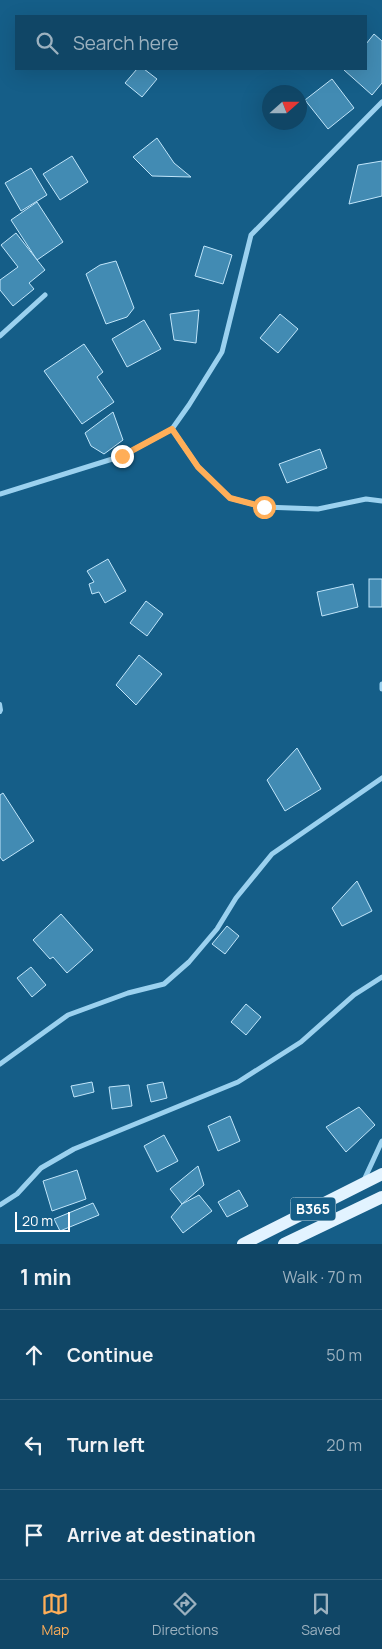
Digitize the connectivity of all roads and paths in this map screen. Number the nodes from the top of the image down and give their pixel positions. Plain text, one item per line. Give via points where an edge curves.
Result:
1 (382, 102) edge
2 (45, 295) dead end
3 (0, 336) edge
4 (172, 429) junction
5 (0, 494) edge
6 (382, 501) edge
7 (382, 684) edge
8 (382, 689) edge
9 (0, 704) edge
10 (0, 712) edge
11 (382, 778) edge
12 (382, 977) edge
13 (0, 1064) edge
14 (382, 1141) edge
15 (382, 1174) edge
16 (361, 1185) junction
17 (382, 1197) edge
18 (0, 1205) edge
19 (243, 1244) edge
20 (284, 1244) edge

1 - 4 street via 251,236 222,352
2 - 3 street
4 - 5 street via 122,456
4 - 6 street via 198,467 230,498 264,507 318,509 366,499
7 - 8 street
9 - 10 lane
11 - 13 street via 272,854 189,962 164,984 68,1015
12 - 18 street via 354,995 301,1042 238,1082 74,1149 41,1168 17,1194
14 - 16 street
15 - 16 main road, B365
16 - 19 main road, B365
17 - 20 main road, B365

